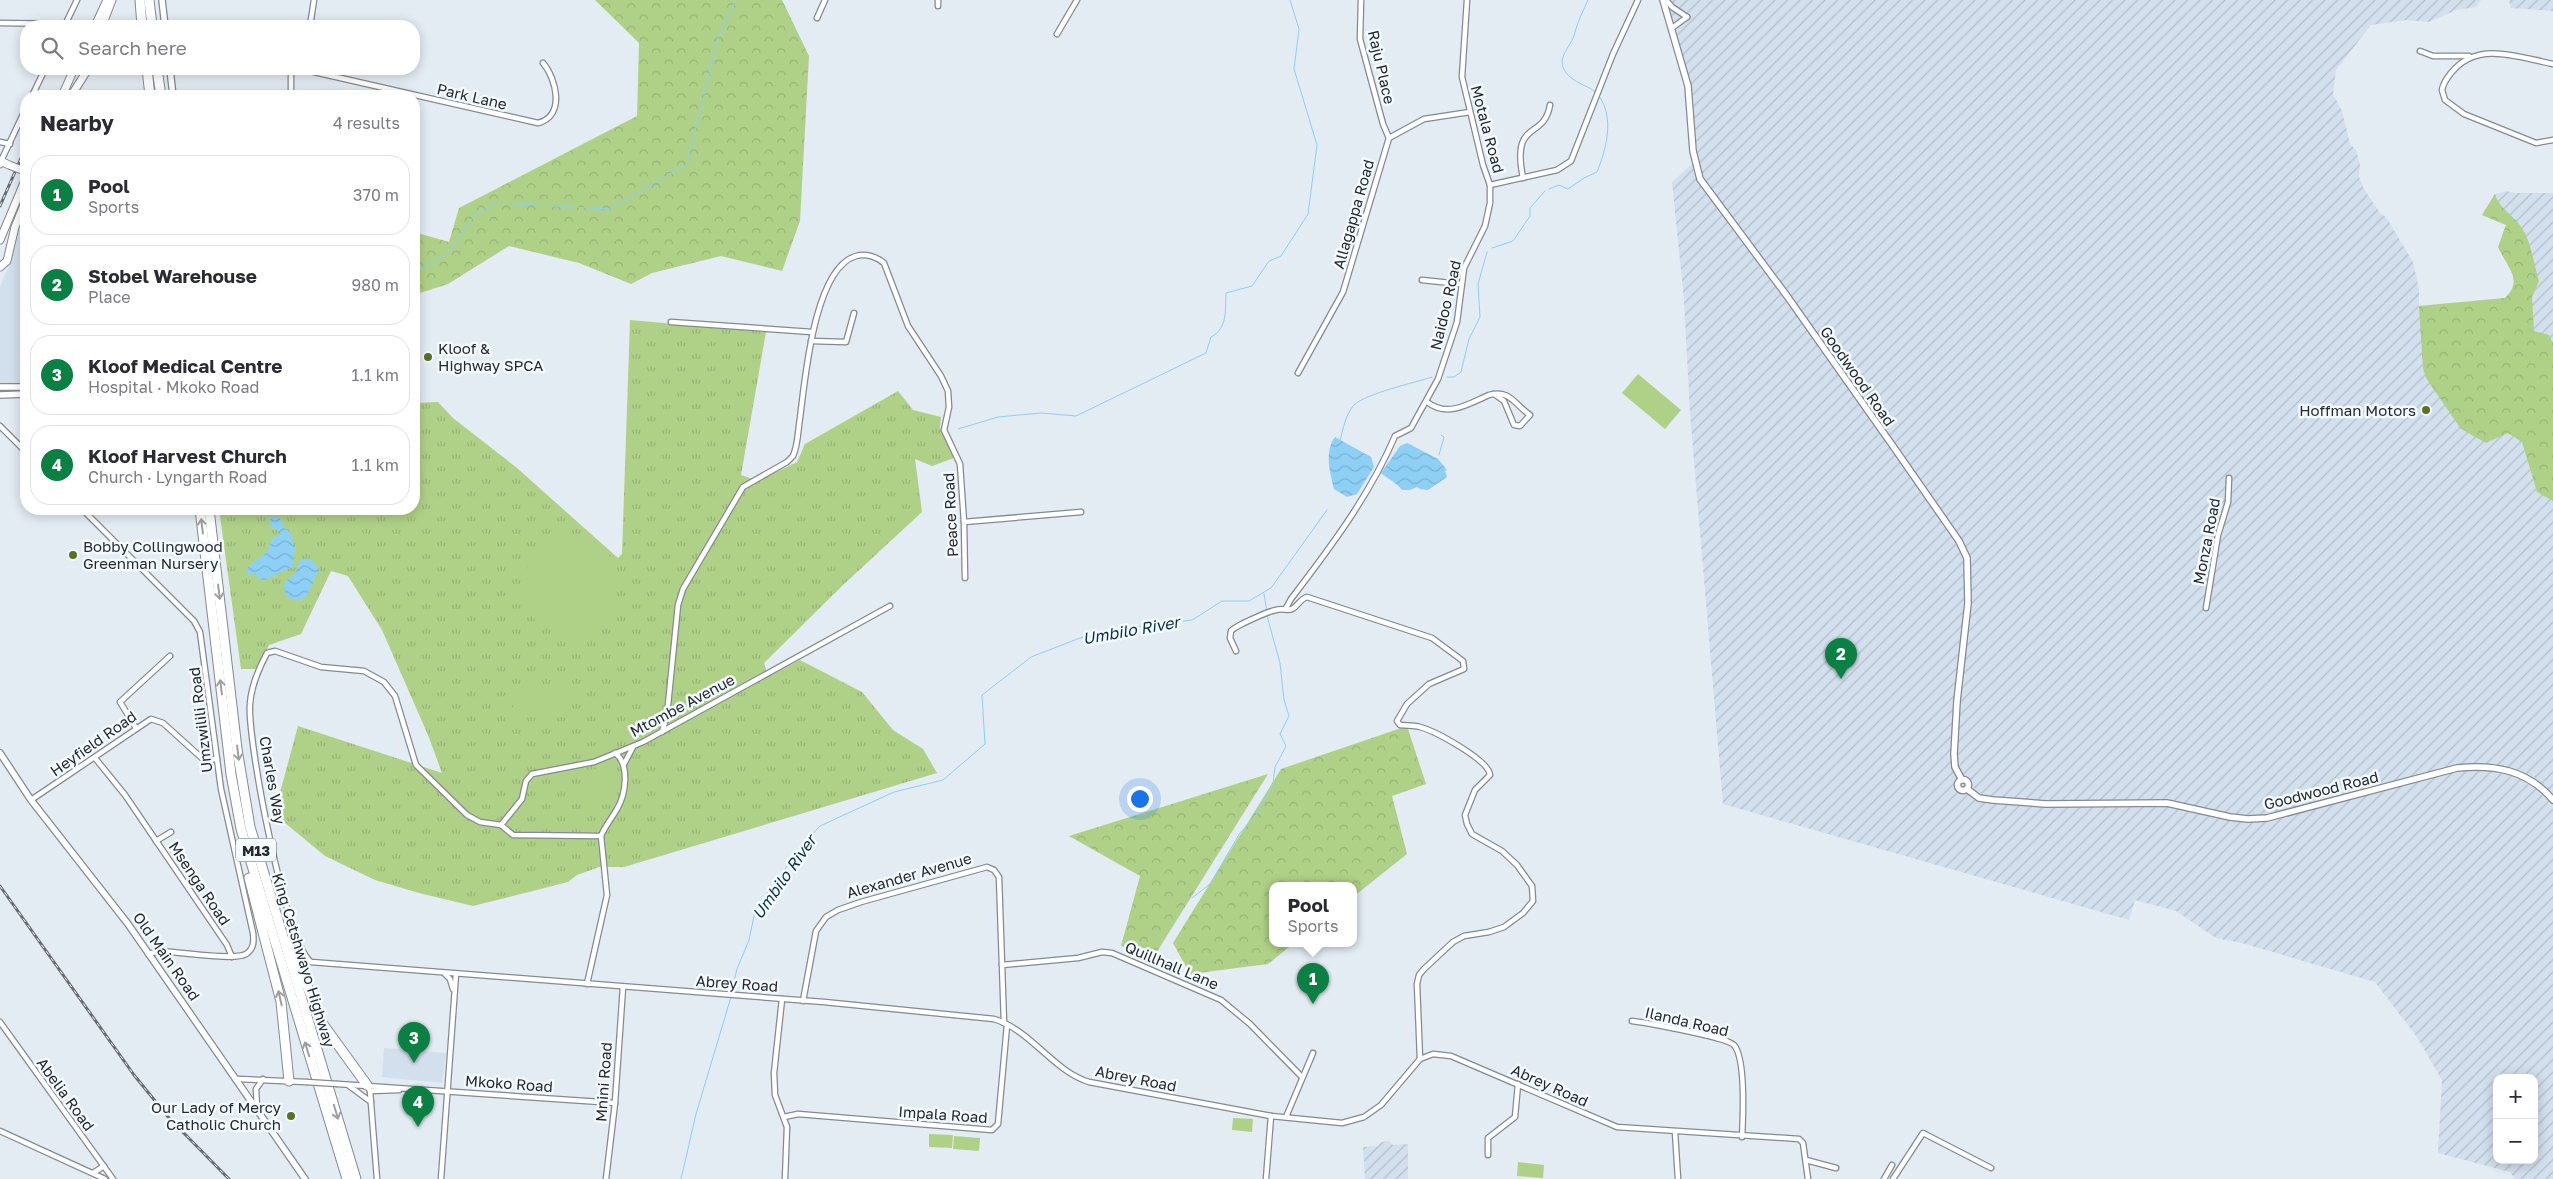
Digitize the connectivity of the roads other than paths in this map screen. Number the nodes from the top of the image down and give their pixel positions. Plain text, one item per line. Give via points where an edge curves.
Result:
1 (77, 0) edge
2 (107, 0) edge
3 (112, 0) edge
4 (140, 0) edge
5 (149, 0) edge
6 (162, 0) edge
7 (314, 0) edge
8 (825, 0) edge
9 (938, 0) edge
10 (1077, 0) edge
11 (1362, 0) edge
12 (1467, 0) edge
13 (1638, 0) edge
14 (1665, 0) edge
15 (938, 6) dead end
16 (817, 18) dead end
17 (67, 20) edge
18 (98, 20) edge
19 (104, 20) edge
20 (142, 20) edge
21 (151, 20) edge
22 (164, 20) edge
23 (311, 20) edge
24 (0, 22) edge
25 (20, 23) edge
26 (1672, 28) junction
27 (1057, 34) dead end
28 (2420, 51) dead end
29 (2470, 56) junction
30 (543, 62) dead end
31 (2553, 64) edge
32 (42, 75) edge
33 (71, 75) edge
34 (84, 75) edge
35 (147, 75) edge
36 (148, 75) edge
37 (159, 75) edge
38 (171, 75) edge
39 (291, 75) edge
40 (327, 75) edge
41 (35, 90) edge
42 (65, 90) edge
43 (75, 90) edge
44 (145, 90) edge
45 (149, 90) edge
46 (160, 90) edge
47 (172, 90) edge
48 (291, 90) edge
49 (393, 90) edge
50 (420, 96) edge
51 (1550, 105) dead end
52 (1470, 112) junction
53 (20, 122) edge
54 (1389, 138) junction
55 (2553, 140) edge
56 (0, 142) edge
57 (10, 144) junction
58 (0, 164) edge
59 (20, 169) edge
60 (1523, 178) junction
61 (1490, 185) junction
62 (20, 193) edge
63 (20, 215) edge
64 (0, 240) edge
65 (3, 254) edge
66 (1, 269) edge
67 (1422, 280) dead end
68 (1460, 284) junction
69 (854, 313) dead end
70 (671, 322) dead end
71 (812, 332) junction
72 (811, 341) junction
73 (1298, 373) dead end
74 (0, 387) edge
75 (20, 387) edge
76 (20, 394) edge
77 (1494, 394) junction
78 (0, 395) edge
79 (1427, 402) junction
80 (0, 426) edge
81 (20, 446) edge
82 (2229, 478) dead end
83 (1081, 512) dead end
84 (88, 515) edge
85 (201, 515) edge
86 (210, 515) edge
87 (964, 522) junction
88 (965, 578) dead end
89 (890, 606) dead end
90 (1286, 608) junction
91 (2206, 608) dead end
92 (1236, 651) dead end
93 (170, 656) dead end
94 (136, 728) junction
95 (662, 732) junction
96 (633, 746) junction
97 (0, 753) edge
98 (615, 753) junction
99 (95, 758) junction
100 (217, 759) junction
101 (623, 765) junction
102 (31, 800) junction
103 (2553, 800) edge
104 (501, 825) junction
105 (241, 829) junction
106 (171, 832) dead end
107 (601, 836) junction
108 (156, 841) junction
109 (277, 919) junction
110 (148, 954) junction
111 (232, 957) junction
112 (314, 963) joint
113 (1002, 965) junction
114 (444, 973) junction
115 (456, 974) junction
116 (587, 984) junction
117 (623, 987) junction
118 (782, 999) junction
119 (803, 1001) junction
120 (454, 1002) junction
121 (1632, 1021) dead end
122 (0, 1022) edge
123 (1005, 1024) junction
124 (1313, 1053) dead end
125 (1420, 1059) junction
126 (1302, 1077) junction
127 (238, 1079) junction
128 (263, 1079) junction
129 (289, 1081) junction
130 (1518, 1084) junction
131 (347, 1085) junction
132 (368, 1088) junction
133 (447, 1092) junction
134 (371, 1102) junction
135 (615, 1103) junction
136 (257, 1106) junction
137 (1271, 1116) junction
138 (784, 1117) junction
139 (1286, 1117) junction
140 (0, 1131) edge
141 (1675, 1132) junction
142 (1742, 1136) junction
143 (1488, 1155) dead end
144 (1806, 1160) junction
145 (1892, 1165) dead end
146 (104, 1166) junction
147 (1836, 1168) dead end
148 (1991, 1168) dead end
149 (92, 1173) junction
150 (105, 1179) edge
151 (113, 1179) edge
152 (305, 1179) edge
153 (347, 1179) edge
154 (356, 1179) edge
155 (377, 1179) edge
156 (441, 1179) edge
157 (606, 1179) edge
158 (785, 1179) edge
159 (1266, 1179) edge
160 (1678, 1179) edge
161 (1808, 1179) edge
162 (1884, 1179) edge
163 (1893, 1179) edge

1 - 17 street
2 - 18 main road
3 - 19 main road
4 - 20 highway
5 - 21 highway
6 - 22 street
7 - 23 street
8 - 16 street
9 - 15 street
10 - 27 street
11 - 54 street, Raju Place via 1360,39
12 - 52 street, Motala Road via 1462,77
13 - 60 street, Motala Road via 1569,162 1557,170
14 - 26 street, Goodwood Road
14 - 26 street via 1687,17
24 - 25 street
26 - 103 street, Goodwood Road via 1688,86 1700,179 1895,449 1959,541 1967,558 1968,603 1954,754 1955,767 1962,780 1968,782 1967,789 1979,798 1993,800 2046,804 2167,803 2248,819 2267,818 2475,766 2499,767 2522,775
28 - 29 street via 2433,56
29 - 31 street via 2501,54
29 - 55 street via 2456,67 2442,87 2445,100 2452,107 2536,143
30 - 50 street, Park Lane via 552,77 556,100 548,117 538,123
32 - 41 street
33 - 42 main road
34 - 43 main road
35 - 44 highway
36 - 45 highway
37 - 46 highway
38 - 47 street
39 - 48 street
40 - 49 street, Park Lane
51 - 60 street via 1545,120 1527,133 1521,143
52 - 54 street via 1421,120
52 - 61 street, Motala Road
53 - 57 street
54 - 73 street, Allagappa Road via 1343,292
56 - 57 street
57 - 58 street
58 - 59 main road, bridge
60 - 61 street, Motala Road
61 - 68 street, Naidoo Road via 1487,219
62 - 64 main road
63 - 65 main road
65 - 66 main road via 6,263
67 - 68 street
68 - 79 street, Naidoo Road via 1453,339
69 - 72 street via 846,342
70 - 71 street
71 - 72 street, Peace Road
71 - 87 street, Peace Road via 831,277 840,265 854,256 863,255 878,258 884,263 908,326 948,391 949,407 944,430 959,460
72 - 95 street, Peace Road via 793,456 743,487 680,595 667,715
74 - 75 street
76 - 78 street
77 - 77 street via 1504,401 1514,425 1520,426 1527,420 1530,415 1510,396
77 - 79 street via 1456,409 1439,410
79 - 90 street, Naidoo Road via 1411,426 1395,436 1386,459 1343,530
80 - 81 street
82 - 91 street, Monza Road via 2228,502 2218,535
83 - 87 street
84 - 100 street, Umzwilili Road via 198,627
105 -> 85 highway, King Cetshwayo Highway / M13
86 -> 109 highway, King Cetshwayo Highway / M13 via 243,791
87 - 88 street, Peace Road
89 - 95 street, Mtombe Avenue
90 - 92 street via 1261,614 1234,627 1230,638
90 - 125 street via 1292,609 1305,598 1323,600 1432,638 1462,658 1464,669 1430,684 1407,704 1396,719 1400,726 1421,727 1448,739 1490,770 1489,777 1475,790 1465,815 1472,834 1502,851 1532,886 1533,901 1504,927 1459,938 1420,973 1417,984
93 - 94 street via 120,702
94 - 99 street, Heyfield Road
94 - 100 street, Heyfield Road via 157,720 201,758
95 - 96 street, Mtombe Avenue
96 - 98 street, Mtombe Avenue
96 - 101 street
97 - 102 street, Old Main Road
98 - 101 street
98 - 104 street, Mtombe Avenue via 580,766 532,774 526,782 522,799
99 - 102 street, Heyfield Road
99 - 108 street, Msenga Road
100 - 111 street, Umzwilili Road via 229,834 254,938 248,953
101 - 107 street via 621,802
102 - 110 street, Old Main Road
104 - 107 street, Charles Way via 513,835
104 - 112 street, Charles Way via 470,817 421,772 415,763 395,696 377,677 362,670 321,667 273,651 266,655 254,683 250,714 255,758 294,932 304,955
129 -> 105 highway via 281,1002 246,865
153 -> 105 highway, King Cetshwayo Highway / M13
106 - 108 street
107 - 116 street via 607,895
108 - 111 street, Msenga Road
109 - 132 highway via 322,1023
109 -> 154 highway, King Cetshwayo Highway / M13
110 - 111 street via 160,951
110 - 127 street, Old Main Road
112 - 114 street, Abrey Road
113 - 119 street, Alexander Avenue via 999,878 992,869 978,868 861,902 826,917 816,931
113 - 123 street, Alexander Avenue
113 - 126 street, Quillhall Lane via 1112,953 1221,1000 1245,1019
114 - 115 street, Abrey Road
114 - 120 street via 451,980
115 - 116 street, Abrey Road
115 - 120 street
116 - 117 street, Abrey Road
117 - 118 street, Abrey Road
117 - 135 street, Mnini Road
118 - 119 street, Abrey Road
118 - 138 street via 775,1087
119 - 123 street, Abrey Road via 994,1019
120 - 133 street
121 - 142 street, Ilanda Road via 1718,1038 1734,1045 1739,1057 1744,1099
122 - 146 street, Abelia Road
123 - 137 street, Abrey Road via 1085,1081
123 - 138 street, Impala Road via 998,1124 992,1130 798,1114
124 - 126 street
125 - 130 street, Abrey Road via 1433,1054 1447,1055
125 - 139 street, Abrey Road via 1391,1096 1364,1117 1352,1122 1332,1123
126 - 139 street
127 - 128 street, Mkoko Road
127 - 136 street, Old Main Road
128 - 129 street, Mkoko Road
128 - 136 street via 256,1089
129 - 131 street, Mkoko Road, bridge
130 - 141 street, Abrey Road via 1612,1126
130 - 143 street via 1514,1117 1488,1138
131 - 132 street, Mkoko Road
131 - 134 street
132 - 133 street, Mkoko Road
132 - 134 street
133 - 135 street, Mkoko Road
133 - 156 street
134 - 155 street
135 - 157 street, Mnini Road
136 - 152 street, Old Main Road
137 - 139 street, Abrey Road
137 - 159 street
138 - 158 street via 787,1127
140 - 149 street
141 - 142 street, Abrey Road
141 - 160 street
142 - 144 street, Abrey Road via 1799,1139 1803,1143
144 - 147 street
144 - 161 street, Abrey Road
145 - 162 street
146 - 149 street
146 - 151 street, Abelia Road
148 - 163 street via 1923,1133
149 - 150 street

